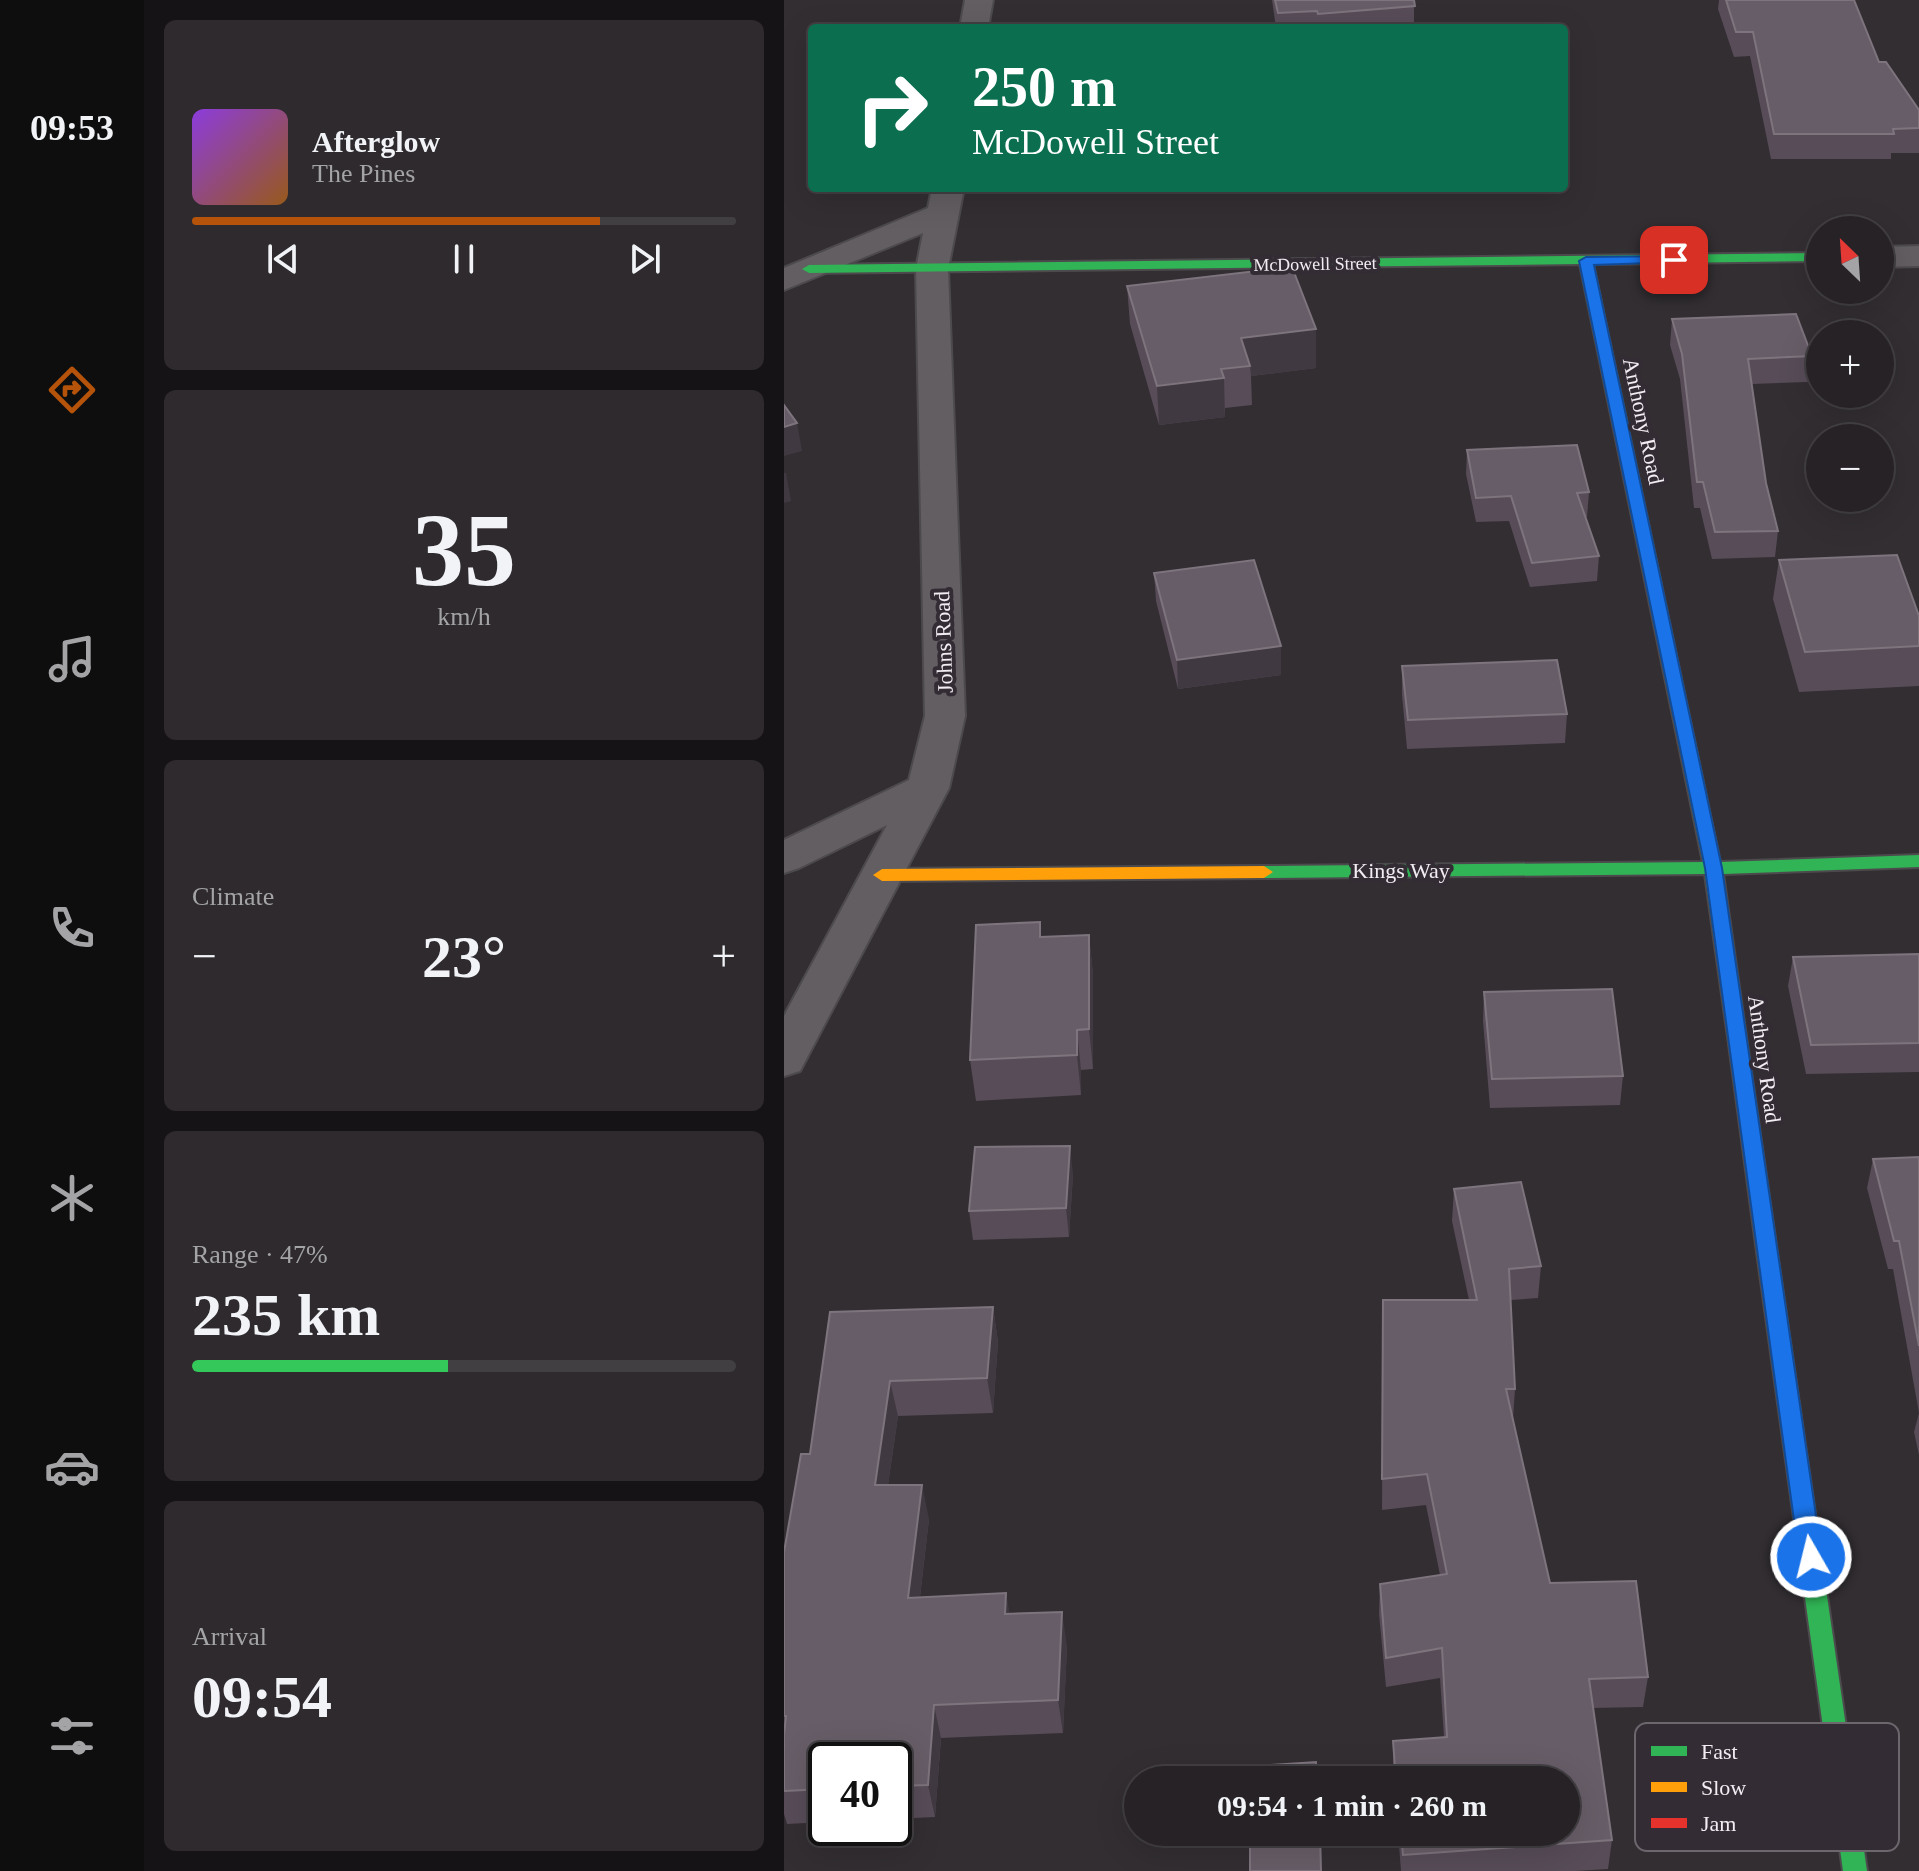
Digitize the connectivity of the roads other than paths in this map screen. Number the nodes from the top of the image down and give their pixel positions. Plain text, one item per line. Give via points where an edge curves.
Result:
1 (979, 0) edge
2 (975, 24) edge
3 (946, 200) edge
4 (1919, 256) edge
5 (1806, 257) edge
6 (1894, 257) edge
7 (1586, 261) junction
8 (932, 269) junction
9 (797, 275) edge
10 (928, 788) junction
11 (784, 858) edge
12 (1919, 861) edge
13 (1713, 868) junction
14 (882, 875) junction
15 (784, 1059) edge
16 (1834, 1723) edge
17 (1852, 1851) edge
18 (1855, 1871) edge

1 - 2 street
3 - 8 street, Johns Road
3 - 9 street, McDowell Street
4 - 6 street
5 - 7 street, McDowell Street
7 - 8 street, McDowell Street
7 - 13 street, Anthony Road
8 - 9 street, McDowell Street
8 - 10 street, Johns Road via 945,716
10 - 11 street
10 - 14 street, Johns Road
12 - 13 street, Kings Way
13 - 14 street, Kings Way
13 - 16 street, Anthony Road
14 - 15 street, Johns Road
17 - 18 street, Anthony Road

